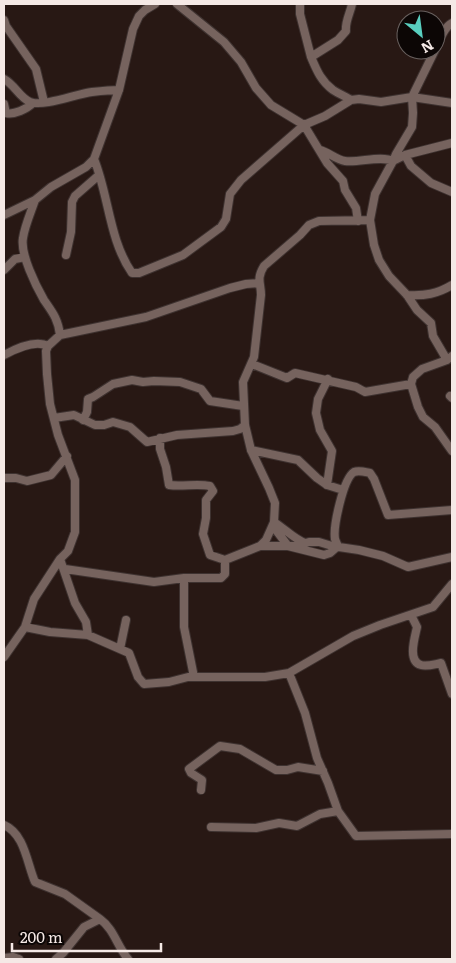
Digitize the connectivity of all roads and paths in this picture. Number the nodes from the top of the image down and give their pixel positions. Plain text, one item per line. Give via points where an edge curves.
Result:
1 (155, 4) edge
2 (177, 4) edge
3 (300, 4) edge
4 (352, 4) edge
5 (143, 7) edge
6 (5, 24) edge
7 (312, 57) junction
8 (430, 60) edge
9 (4, 80) edge
10 (119, 90) junction
11 (412, 97) junction
12 (351, 100) junction
13 (44, 102) junction
14 (33, 103) junction
15 (4, 104) edge
16 (452, 104) edge
17 (304, 125) junction
18 (452, 144) edge
19 (320, 150) junction
20 (405, 156) junction
21 (94, 159) junction
22 (393, 161) junction
23 (99, 176) junction
24 (452, 192) edge
25 (34, 200) junction
26 (4, 215) edge
27 (370, 220) junction
28 (358, 221) junction
29 (66, 255) dead end
30 (25, 258) junction
31 (4, 270) edge
32 (259, 283) junction
33 (452, 285) edge
34 (407, 295) junction
35 (60, 335) junction
36 (48, 346) junction
37 (4, 355) edge
38 (450, 358) edge
39 (252, 364) junction
40 (328, 379) junction
41 (411, 384) junction
42 (244, 406) junction
43 (54, 418) junction
44 (83, 420) junction
45 (245, 425) junction
46 (160, 438) junction
47 (251, 450) junction
48 (452, 451) edge
49 (67, 456) junction
50 (4, 478) edge
51 (327, 485) junction
52 (343, 490) junction
53 (452, 510) edge
54 (274, 522) junction
55 (305, 543) junction
56 (260, 546) junction
57 (288, 546) junction
58 (338, 546) junction
59 (452, 557) edge
60 (60, 559) junction
61 (225, 560) junction
62 (65, 569) junction
63 (184, 578) junction
64 (452, 584) edge
65 (411, 615) junction
66 (126, 620) dead end
67 (25, 627) junction
68 (88, 634) junction
69 (120, 649) junction
70 (4, 657) edge
71 (289, 673) junction
72 (194, 677) junction
73 (452, 694) edge
74 (323, 771) junction
75 (201, 790) dead end
76 (338, 811) junction
77 (4, 825) edge
78 (211, 827) dead end
79 (452, 834) edge
80 (100, 919) junction
81 (4, 958) edge
82 (19, 959) edge
83 (56, 959) edge
84 (128, 959) edge

1 - 5 street
2 - 17 street via 224,42 271,105
3 - 7 street
4 - 7 street via 346,31
5 - 10 street via 133,29
6 - 13 street via 36,70
7 - 12 street via 323,81
8 - 11 street
9 - 14 street
10 - 13 street
10 - 21 street
11 - 12 street via 381,102
11 - 16 street
11 - 22 street via 412,127
12 - 17 street
13 - 14 street
14 - 15 street via 12,114 6,113
17 - 19 street
17 - 23 street via 241,180 230,194 226,219 221,227 182,255 139,273 132,274 126,266
18 - 20 street
19 - 22 street via 345,161 383,158
19 - 28 street via 326,163 343,181 356,208
20 - 22 street
20 - 24 street via 411,166 431,183
21 - 23 street
21 - 25 street
22 - 27 street via 375,194
23 - 29 street via 74,196 72,232
25 - 26 street
25 - 30 street via 23,237
27 - 28 street
27 - 34 street via 379,260
28 - 32 street via 329,219 308,225 264,266
30 - 31 street via 15,259
30 - 35 street via 43,298 57,318
32 - 35 street via 230,288 146,316
32 - 39 street via 261,295
33 - 34 street via 434,294
34 - 38 street via 431,323 433,336
35 - 36 street
36 - 37 street via 26,346
36 - 43 street via 47,374
38 - 41 street via 422,369
39 - 40 street via 287,378 295,373
39 - 42 street via 244,382
40 - 41 street via 368,392
40 - 51 street via 318,398 316,413 320,430 332,451
41 - 48 street via 423,417
42 - 44 street via 210,401 201,389 180,382 126,380 88,399
42 - 45 street
43 - 44 street via 74,416
43 - 49 street
44 - 46 street via 95,425 113,422 130,427 147,442
45 - 46 street via 234,431
45 - 47 street
46 - 61 street via 169,485 210,486 213,492 206,500 203,534 210,556
47 - 51 street via 298,460
47 - 54 street via 274,503
49 - 50 street via 51,475 27,482
49 - 60 street via 76,480 75,532 68,551
51 - 52 street
52 - 53 street via 354,472 370,473 388,515
52 - 58 street via 335,538
54 - 55 street
54 - 56 street
54 - 57 street
55 - 57 street
55 - 58 street
56 - 57 street
56 - 61 street
57 - 58 street via 324,555
58 - 59 street via 382,556 408,567
60 - 62 street
60 - 67 street via 34,599
61 - 63 street via 225,574 221,578
62 - 63 street via 154,582
62 - 68 street
63 - 72 street via 184,627
64 - 65 street via 433,607
65 - 71 street via 353,636
65 - 73 street via 417,627 413,658 422,666 442,663
66 - 69 street
67 - 68 street
67 - 70 street
68 - 69 street
69 - 72 street via 129,654 144,684
71 - 72 street via 265,678
71 - 74 street via 306,713
74 - 75 street via 298,767 276,770 240,749 220,746 189,769 202,780
74 - 76 street
76 - 78 street via 320,814 297,826 279,823 256,828
76 - 79 street via 356,836
77 - 80 street via 13,830 28,859 35,882 57,889
80 - 83 street via 84,927
80 - 84 street via 111,930
81 - 82 street

